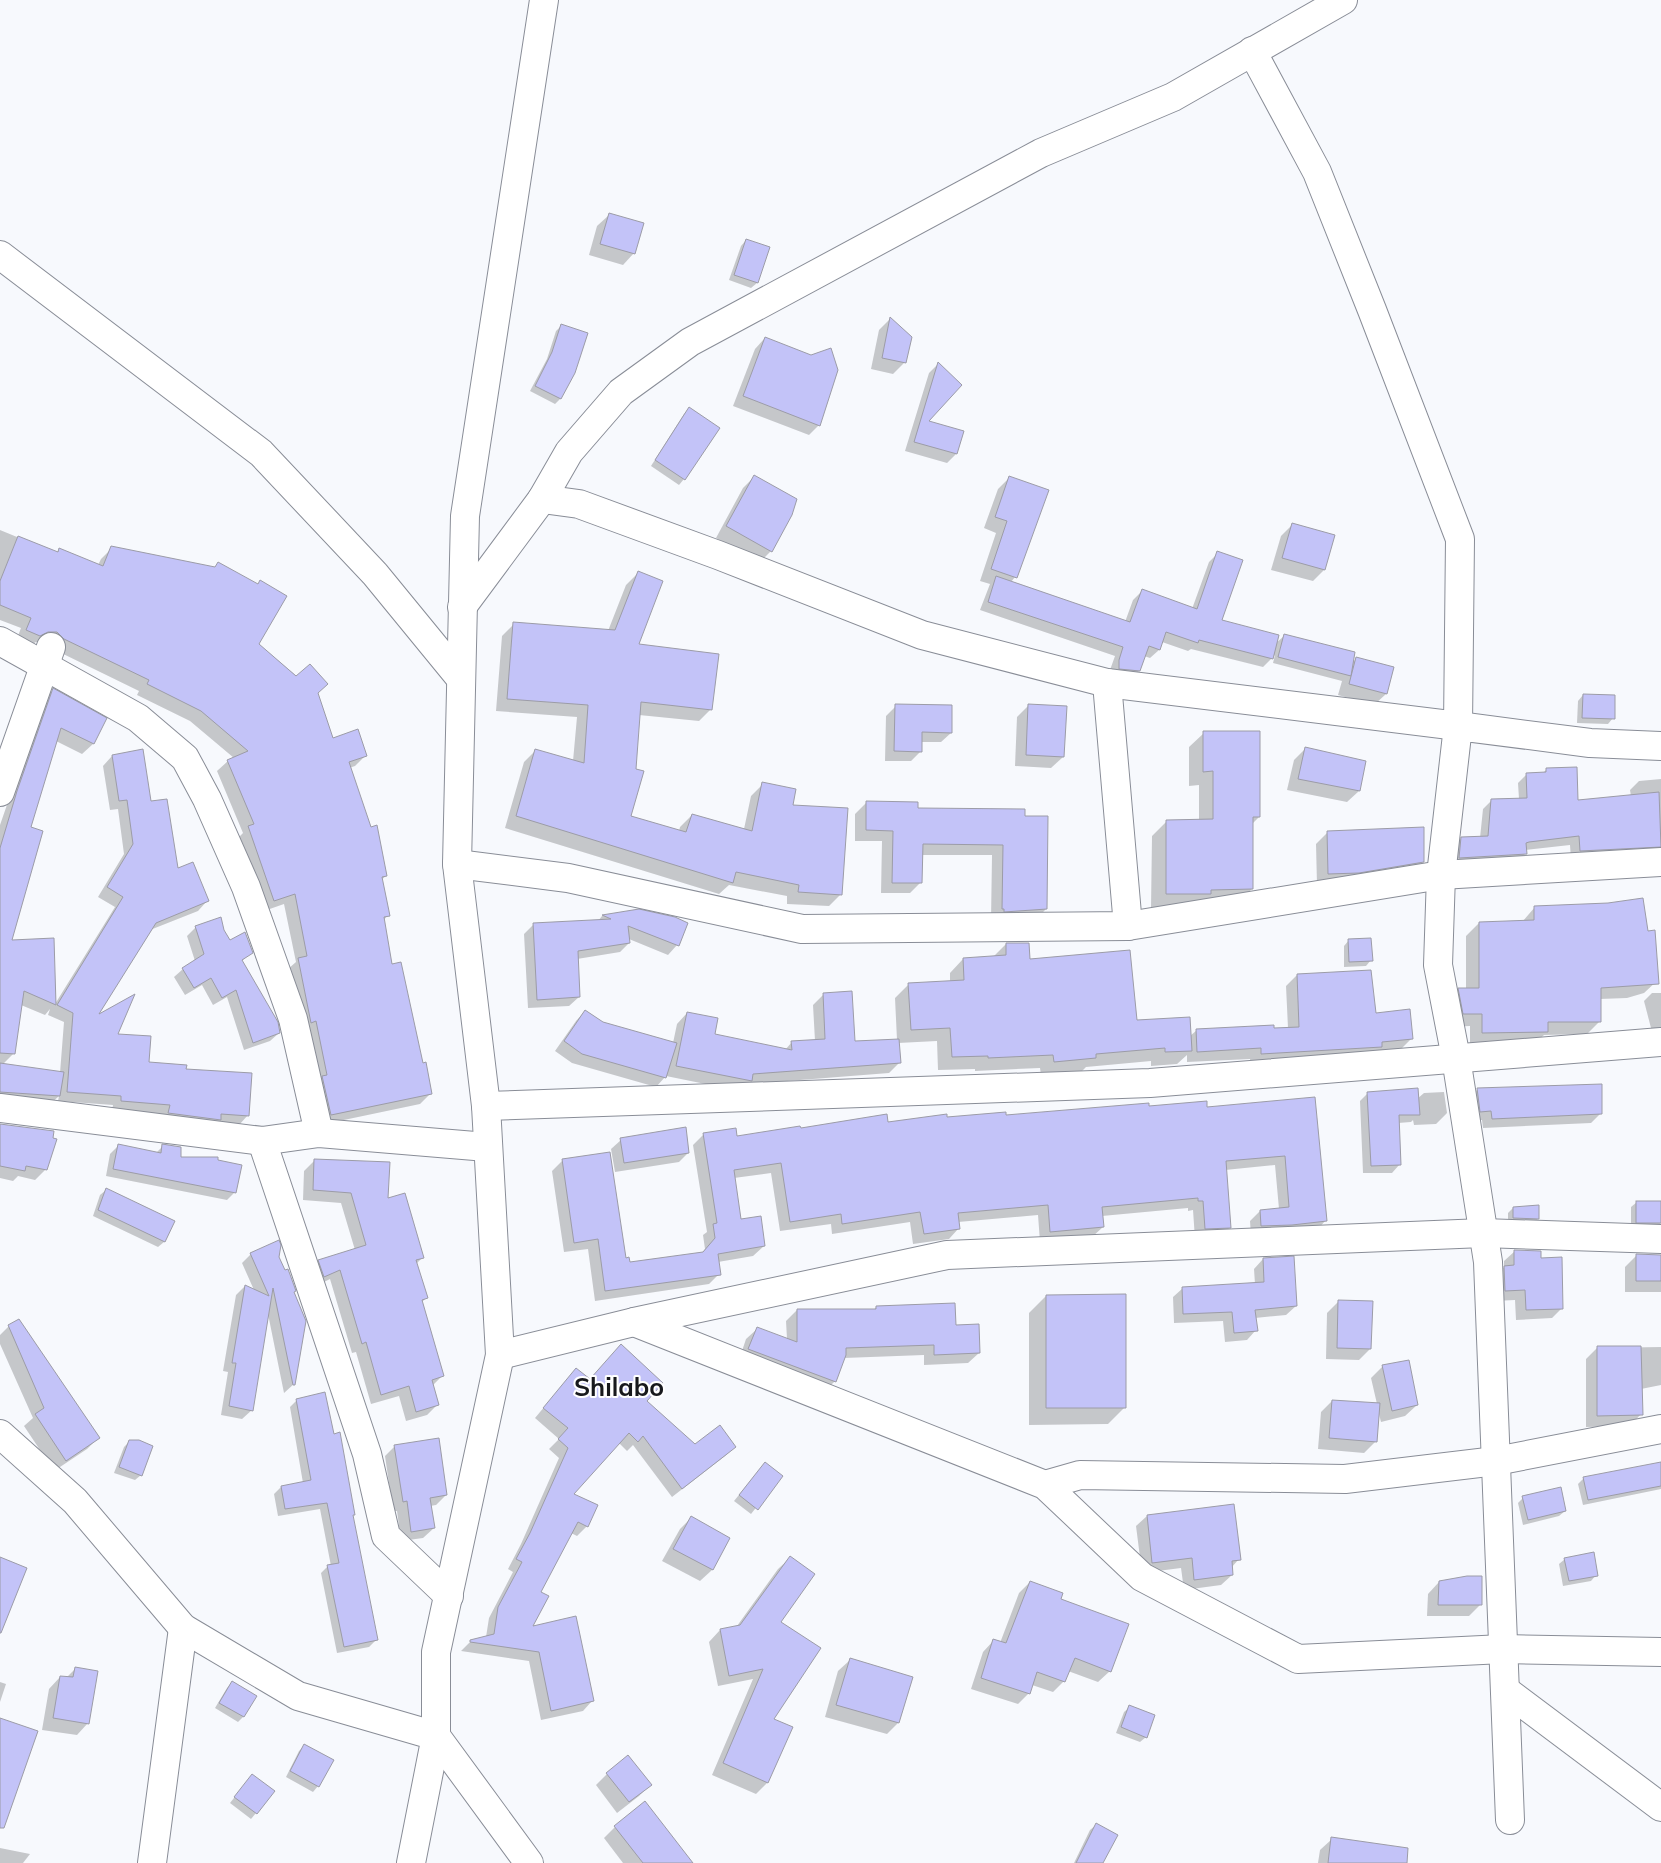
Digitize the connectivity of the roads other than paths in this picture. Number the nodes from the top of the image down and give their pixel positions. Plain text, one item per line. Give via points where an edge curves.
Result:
1 (544, 0) edge
2 (1343, 0) edge
3 (1252, 51) junction
4 (0, 255) edge
5 (542, 499) junction
6 (462, 607) junction
7 (0, 641) edge
8 (48, 657) junction
9 (461, 679) junction
10 (1107, 683) junction
11 (1458, 726) junction
12 (1661, 746) edge
13 (0, 792) edge
14 (1661, 862) edge
15 (457, 864) junction
16 (1441, 875) junction
17 (1128, 926) junction
18 (1661, 1042) edge
19 (1456, 1058) junction
20 (486, 1106) junction
21 (0, 1108) edge
22 (319, 1133) junction
23 (262, 1141) junction
24 (487, 1147) junction
25 (1484, 1233) junction
26 (1661, 1239) edge
27 (634, 1322) junction
28 (500, 1356) junction
29 (1661, 1429) edge
30 (0, 1434) edge
31 (1496, 1461) junction
32 (1045, 1486) junction
33 (449, 1596) junction
34 (183, 1628) junction
35 (1503, 1649) junction
36 (1661, 1652) edge
37 (1505, 1690) junction
38 (436, 1736) junction
39 (1661, 1807) edge
40 (1510, 1820) dead end
41 (152, 1863) edge
42 (411, 1863) edge
43 (529, 1863) edge

1 - 6 street via 465,516
2 - 3 street
3 - 5 street via 1173,97 1042,153 690,342 621,392 569,452
3 - 11 street via 1317,172 1460,539
4 - 9 street via 261,453 375,574
5 - 6 street
5 - 10 street via 579,504 922,635
6 - 9 street
7 - 8 street
8 - 13 street
8 - 22 street via 138,718 185,758 207,799 263,934 293,1019
9 - 15 street
10 - 11 street
10 - 17 street
11 - 12 street via 1590,743
11 - 16 street
14 - 16 street
15 - 17 street via 568,878 802,929
15 - 20 street
16 - 17 street
16 - 19 street via 1438,966
18 - 19 street
19 - 20 street via 1150,1083
19 - 25 street
20 - 24 street
21 - 23 street
22 - 23 street
22 - 24 street
23 - 33 street via 367,1454 386,1536
24 - 28 street
25 - 26 street
25 - 27 street via 947,1255
25 - 31 street
27 - 28 street
27 - 32 street
28 - 33 street
29 - 31 street
30 - 34 street via 76,1501
31 - 32 street via 1345,1479 1080,1474
31 - 35 street
32 - 35 street via 1142,1577 1298,1659
33 - 38 street via 436,1652
34 - 38 street via 298,1696
34 - 41 street
35 - 36 street
35 - 37 street
37 - 39 street
37 - 40 street
38 - 42 street
38 - 43 street

